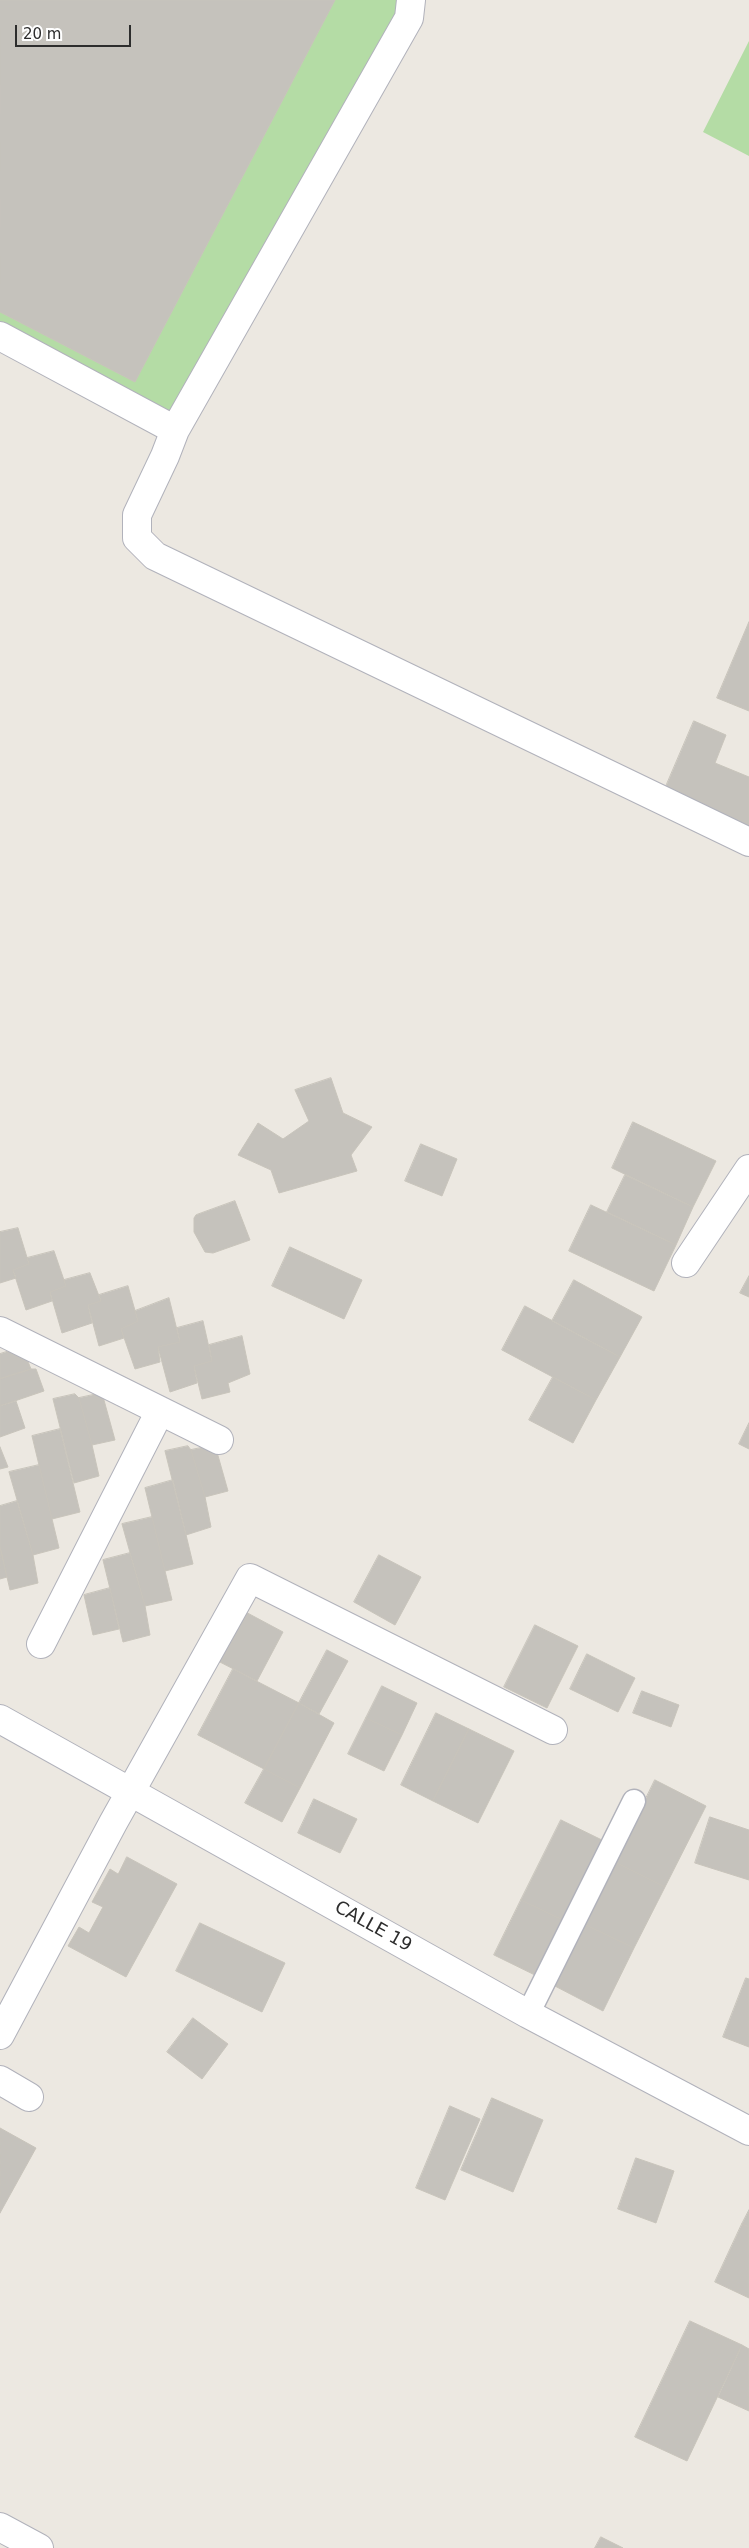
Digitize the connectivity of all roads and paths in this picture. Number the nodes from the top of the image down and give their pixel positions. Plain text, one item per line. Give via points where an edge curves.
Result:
1 (411, 0) edge
2 (0, 336) edge
3 (174, 430) junction
4 (749, 842) edge
5 (749, 1169) edge
6 (686, 1263) dead end
7 (0, 1331) edge
8 (160, 1411) junction
9 (219, 1440) dead end
10 (41, 1644) dead end
11 (0, 1719) edge
12 (553, 1730) dead end
13 (131, 1792) junction
14 (634, 1801) dead end
15 (528, 2014) junction
16 (0, 2035) edge
17 (0, 2080) edge
18 (29, 2096) dead end
19 (749, 2131) edge
20 (0, 2527) edge
21 (39, 2548) edge

1 - 3 street via 409,18
2 - 3 street
3 - 4 street via 137,514 137,538 155,556
5 - 6 street
7 - 8 street
8 - 9 street
8 - 10 street
11 - 13 street, CALLE 19
12 - 13 street via 250,1578
13 - 15 street, CALLE 19
13 - 16 street
14 - 15 lane
15 - 19 street, CALLE 19
17 - 18 street
20 - 21 street

